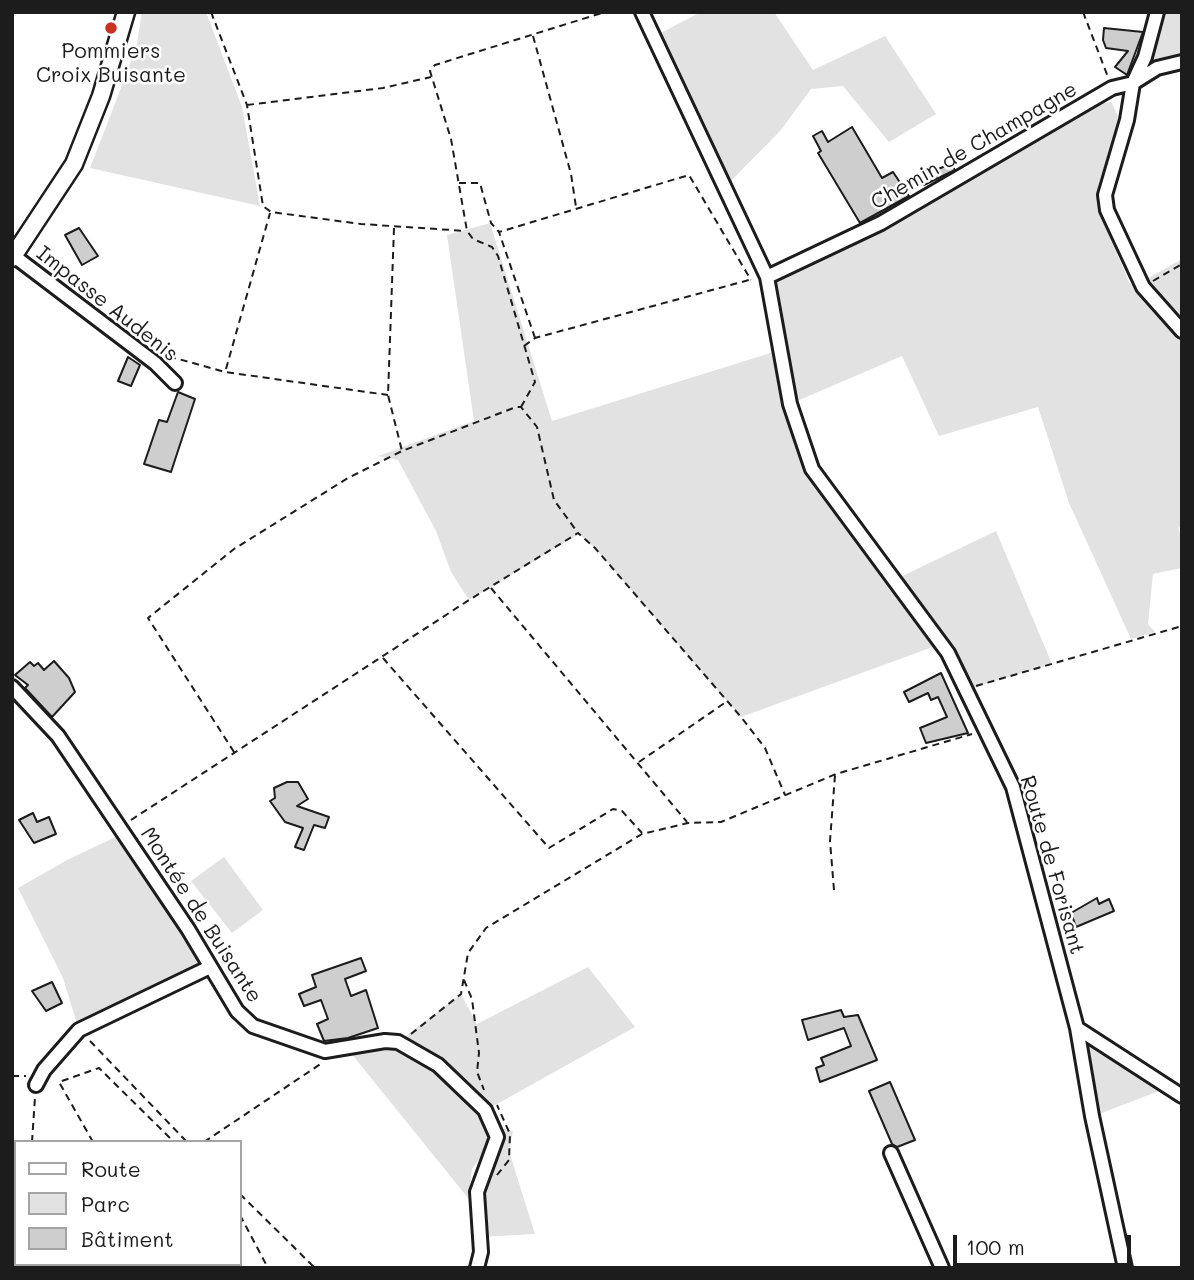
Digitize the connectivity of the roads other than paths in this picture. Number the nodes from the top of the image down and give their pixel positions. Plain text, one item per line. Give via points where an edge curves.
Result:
1 (126, 12) edge
2 (642, 12) edge
3 (1157, 12) edge
4 (1182, 62) edge
5 (1133, 83) junction
6 (13, 257) edge
7 (767, 277) junction
8 (1182, 331) edge
9 (175, 383) dead end
10 (12, 687) edge
11 (210, 967) junction
12 (1077, 1028) junction
13 (36, 1085) road end
14 (1182, 1096) edge
15 (891, 1153) dead end
16 (477, 1268) edge
17 (942, 1268) edge
18 (1125, 1268) edge

1 - 6 main road via 102,96 78,155
2 - 7 street, Route de Forisant
3 - 5 street
4 - 5 street, Chemin de Champagne via 1157,68
5 - 7 street, Chemin de Champagne via 1112,88 881,223
5 - 8 street via 1105,195 1107,210 1143,287
6 - 9 street, Impasse Audenis via 155,363
7 - 12 street, Route de Forisant via 790,404 813,469 948,653 1013,788
10 - 11 street, Montée de Buisante via 58,736
11 - 13 street via 79,1030
11 - 16 street, Montée de Buisante via 237,1011 253,1026 325,1051 398,1042 439,1065 485,1110 495,1127 495,1146 477,1192 481,1252
12 - 14 street
12 - 18 street, Route de Forisant
15 - 17 street

